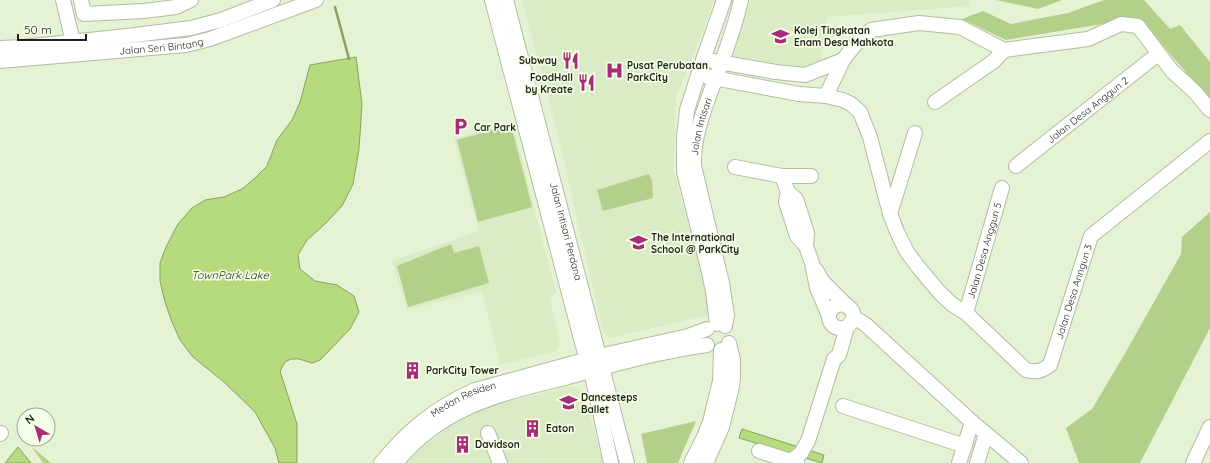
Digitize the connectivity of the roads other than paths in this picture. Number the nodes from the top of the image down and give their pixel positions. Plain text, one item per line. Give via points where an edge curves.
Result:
1 (63, 0) edge
2 (81, 0) edge
3 (191, 0) edge
4 (272, 0) edge
5 (316, 0) edge
6 (492, 0) edge
7 (506, 0) edge
8 (724, 0) edge
9 (741, 0) edge
10 (143, 6) edge
11 (73, 42) junction
12 (0, 48) edge
13 (1004, 50) junction
14 (1158, 54) junction
15 (703, 60) junction
16 (844, 60) junction
17 (0, 62) edge
18 (721, 62) junction
19 (767, 71) junction
20 (698, 75) junction
21 (716, 78) junction
22 (765, 87) junction
23 (826, 96) junction
24 (935, 102) dead end
25 (1210, 110) edge
26 (915, 133) dead end
27 (1210, 141) edge
28 (1016, 166) dead end
29 (735, 167) dead end
30 (782, 176) junction
31 (811, 176) dead end
32 (1002, 188) dead end
33 (552, 205) junction
34 (890, 214) junction
35 (812, 263) junction
36 (966, 313) junction
37 (850, 317) junction
38 (830, 320) junction
39 (716, 326) junction
40 (592, 330) junction
41 (580, 339) junction
42 (707, 345) junction
43 (725, 346) junction
44 (630, 355) junction
45 (834, 360) junction
46 (595, 364) junction
47 (564, 366) junction
48 (553, 381) junction
49 (609, 392) junction
50 (842, 406) dead end
51 (602, 422) junction
52 (972, 422) junction
53 (1210, 427) edge
54 (488, 434) dead end
55 (986, 434) junction
56 (965, 446) junction
57 (759, 451) dead end
58 (790, 461) edge
59 (381, 463) edge
60 (396, 463) edge
61 (500, 463) edge
62 (611, 463) edge
63 (627, 463) edge
64 (691, 463) edge
65 (706, 463) edge
66 (960, 463) edge
67 (977, 463) edge
68 (1021, 463) edge
69 (1193, 463) edge

1 - 11 street
2 - 10 street via 84,14
3 - 10 street via 176,7
4 - 11 street, Jalan Seri Bintang via 221,20 191,28
5 - 17 street, Jalan Seri Bintang via 210,39 186,45
6 - 33 street, Jalan Intisari Perdana
7 - 33 street, Jalan Intisari Perdana
8 - 15 street, Jalan Intisari
9 - 18 street, Jalan Intisari
11 - 12 street, Jalan Seri Bintang
13 - 14 street via 1088,39 1121,24 1138,26
13 - 16 street via 960,27 919,23 871,30
13 - 24 street via 994,61
14 - 25 street
14 - 28 street, Jalan Desa Anggun 2
15 - 18 street
15 - 20 street, Jalan Intisari
16 - 19 street via 805,75
16 - 23 street
18 - 19 street
18 - 21 street, Jalan Intisari
19 - 22 street
20 - 21 street, Jalan Desa Anngun 3
20 - 39 street, Jalan Intisari via 686,110 684,172 709,272
21 - 22 street, Jalan Desa Anngun 3
21 - 39 street, Jalan Intisari via 700,121 694,158 727,315
22 - 23 street, Jalan Desa Anngun 3
23 - 34 street, Jalan Desa Anngun 3 via 843,100 860,112 870,137
26 - 34 street
27 - 36 street, Jalan Desa Anngun 3 via 1091,236 1050,365 1043,371 1026,370
29 - 30 street
30 - 31 street
30 - 35 street via 788,192 796,199 807,233 806,246
32 - 36 street, Jalan Desa Anggun 5
33 - 40 street, Jalan Intisari Perdana
33 - 41 street, Jalan Intisari Perdana
34 - 36 street, Jalan Desa Anngun 3 via 907,252 919,268 940,293
35 - 37 street
35 - 38 street via 817,288
37 - 38 street via 844,328 836,328
37 - 38 street via 841,304 829,313
37 - 45 street via 839,355
37 - 52 street via 866,325
38 - 45 street via 835,340
39 - 42 street via 704,337
39 - 43 street via 730,334 731,339
39 - 44 street
40 - 44 street via 606,346
40 - 46 street, Jalan Intisari Perdana
41 - 46 street, Jalan Intisari Perdana
41 - 47 street via 574,354
42 - 43 street via 716,350
42 - 44 street
43 - 64 street via 710,422
43 - 65 street via 733,360 732,387 722,427
44 - 46 street
44 - 49 street via 613,378
45 - 58 street via 808,441 801,453
46 - 47 street, Medan Residen
46 - 48 street, Medan Residen
46 - 49 street, Jalan Intisari Perdana
46 - 51 street, Jalan Intisari Perdana
47 - 59 street, Medan Residen via 490,385 460,397 440,408 408,433
48 - 51 street via 571,380 585,383
48 - 60 street, Medan Residen via 505,394 463,410 421,437
49 - 63 street, Jalan Intisari Perdana
50 - 56 street
51 - 62 street, Jalan Intisari Perdana
52 - 55 street
52 - 56 street
53 - 69 street
54 - 61 street
55 - 67 street
55 - 68 street
56 - 66 street
57 - 58 street

